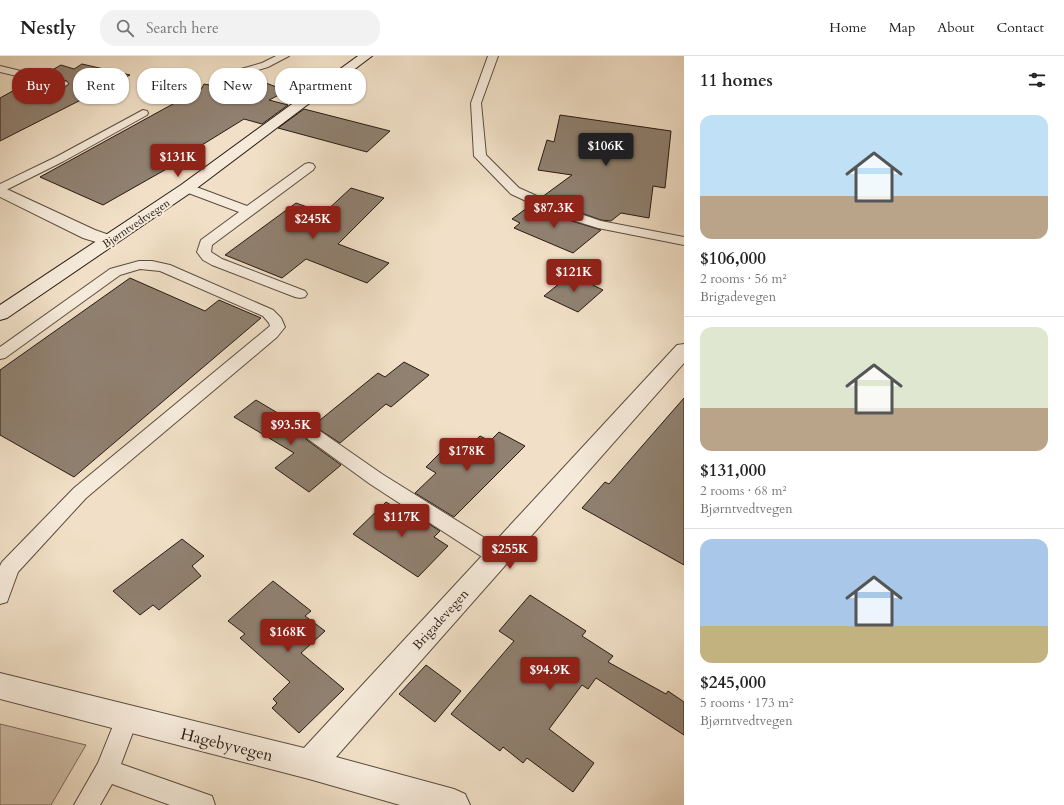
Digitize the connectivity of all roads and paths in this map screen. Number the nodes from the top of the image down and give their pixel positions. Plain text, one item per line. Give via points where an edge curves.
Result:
1 (284, 56) edge
2 (366, 56) edge
3 (493, 56) edge
4 (255, 68) edge
5 (0, 69) edge
6 (12, 72) edge
7 (143, 113) dead end
8 (309, 167) dead end
9 (187, 188) junction
10 (0, 190) edge
11 (248, 211) junction
12 (684, 241) edge
13 (109, 242) junction
14 (300, 294) dead end
15 (0, 314) edge
16 (684, 350) edge
17 (0, 354) edge
18 (314, 436) dead end
19 (497, 556) junction
20 (5, 566) edge
21 (0, 596) edge
22 (0, 686) edge
23 (127, 719) junction
24 (309, 764) junction
25 (108, 770) junction
26 (86, 805) edge
27 (204, 805) edge
28 (454, 805) edge

1 - 4 lane
2 - 9 street, Bjørntvedtvegen
3 - 12 lane via 476,103 480,156 515,191 561,212 598,224
5 - 6 lane
7 - 10 lane
8 - 11 lane
9 - 11 lane
9 - 13 street, Bjørntvedtvegen
10 - 13 street
11 - 14 lane via 206,243 204,252 217,262
13 - 15 street, Bjørntvedtvegen
16 - 19 street, Brigadevegen
17 - 20 lane via 115,272 139,265 165,268 268,313 278,327 80,493
18 - 19 lane
19 - 24 street, Brigadevegen
20 - 21 lane
22 - 23 street, Hagebyvegen
23 - 24 street, Hagebyvegen
23 - 25 lane
24 - 28 street, Hagebyvegen
25 - 26 lane
25 - 27 lane

